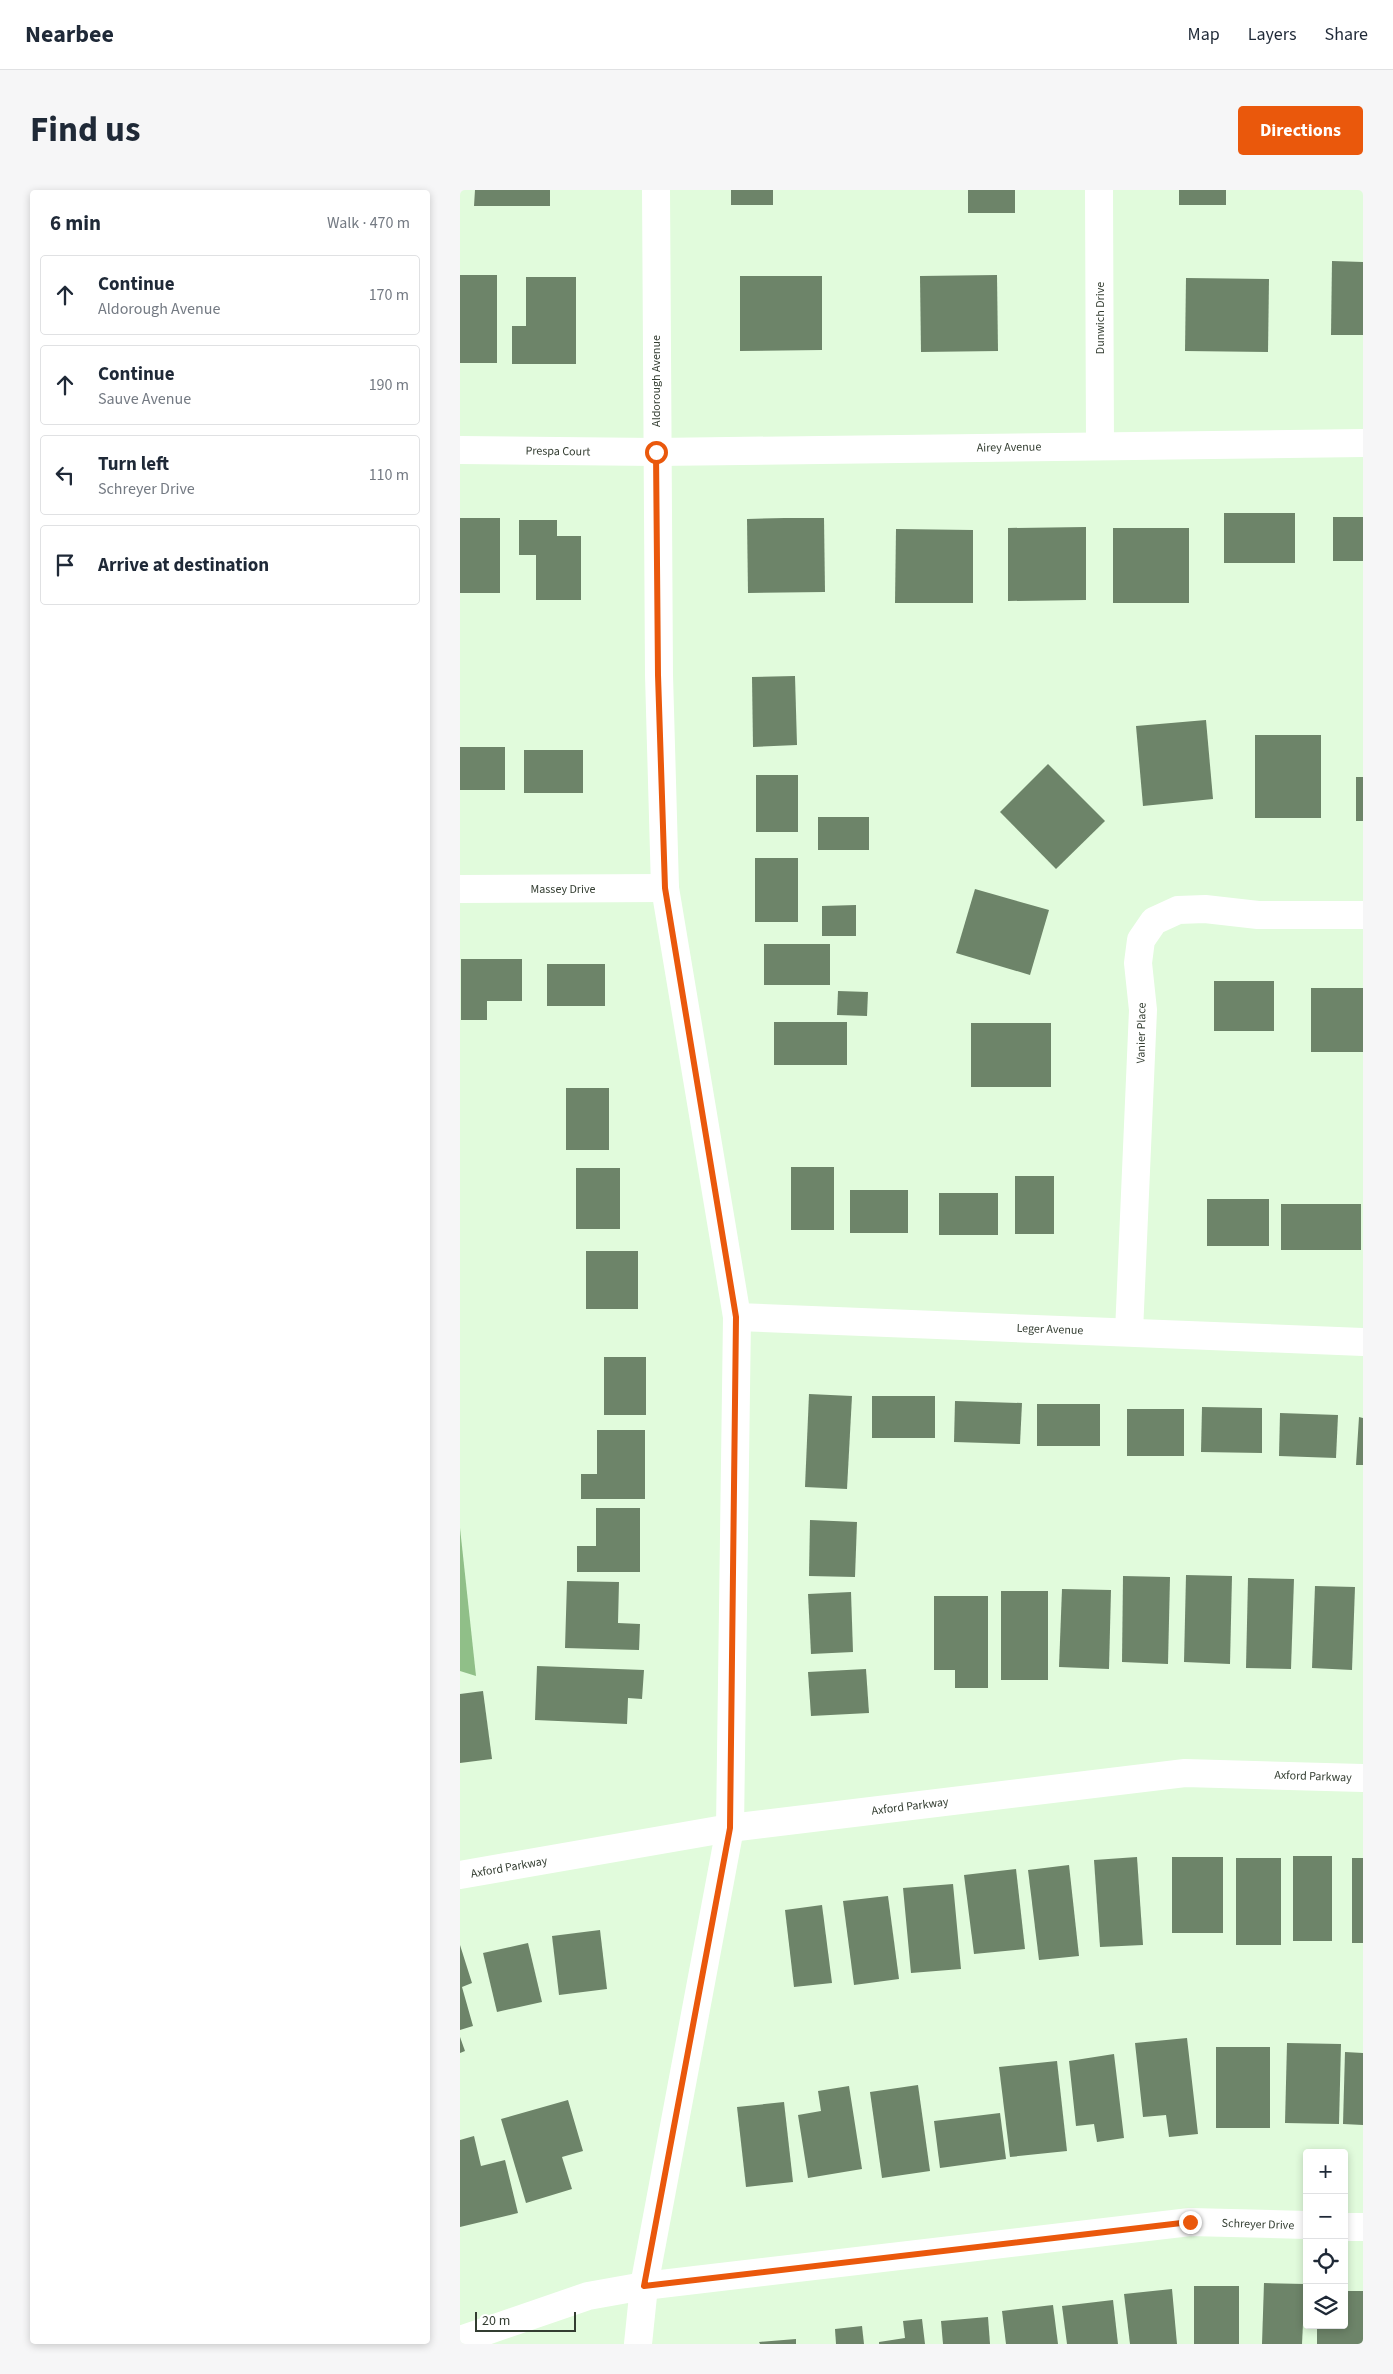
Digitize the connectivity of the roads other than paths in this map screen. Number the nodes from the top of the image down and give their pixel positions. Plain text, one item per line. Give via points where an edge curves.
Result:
1 (656, 190) edge
2 (1100, 190) edge
3 (1363, 443) edge
4 (1100, 445) junction
5 (460, 450) edge
6 (656, 452) junction
7 (665, 888) junction
8 (460, 889) edge
9 (1363, 915) edge
10 (736, 1317) junction
11 (1129, 1332) junction
12 (1363, 1342) edge
13 (1363, 1778) edge
14 (730, 1828) junction
15 (460, 1875) edge
16 (1303, 2226) edge
17 (1348, 2227) edge
18 (1363, 2227) edge
19 (644, 2286) junction
20 (460, 2340) edge
21 (638, 2344) edge

1 - 6 street, Aldorough Avenue
2 - 4 street, Dunwich Drive
3 - 4 street, Airey Avenue
4 - 6 street, Airey Avenue
5 - 6 street, Prespa Court
6 - 7 street, Aldorough Avenue via 658,675
7 - 8 street, Massey Drive
7 - 10 street, Aldorough Avenue
9 - 11 street, Vanier Place via 1258,915 1205,909 1178,910 1154,921 1141,940 1138,963 1143,1010
10 - 11 street, Leger Avenue
10 - 14 street, Aldorough Avenue
11 - 12 street, Leger Avenue
13 - 14 street, Axford Parkway via 1185,1773
14 - 15 street, Axford Parkway
14 - 19 street, Aldorough Avenue
16 - 19 street, Schreyer Drive via 1190,2222
17 - 18 street
19 - 20 street, Schreyer Drive via 588,2296
19 - 21 street, Aldorough Avenue

